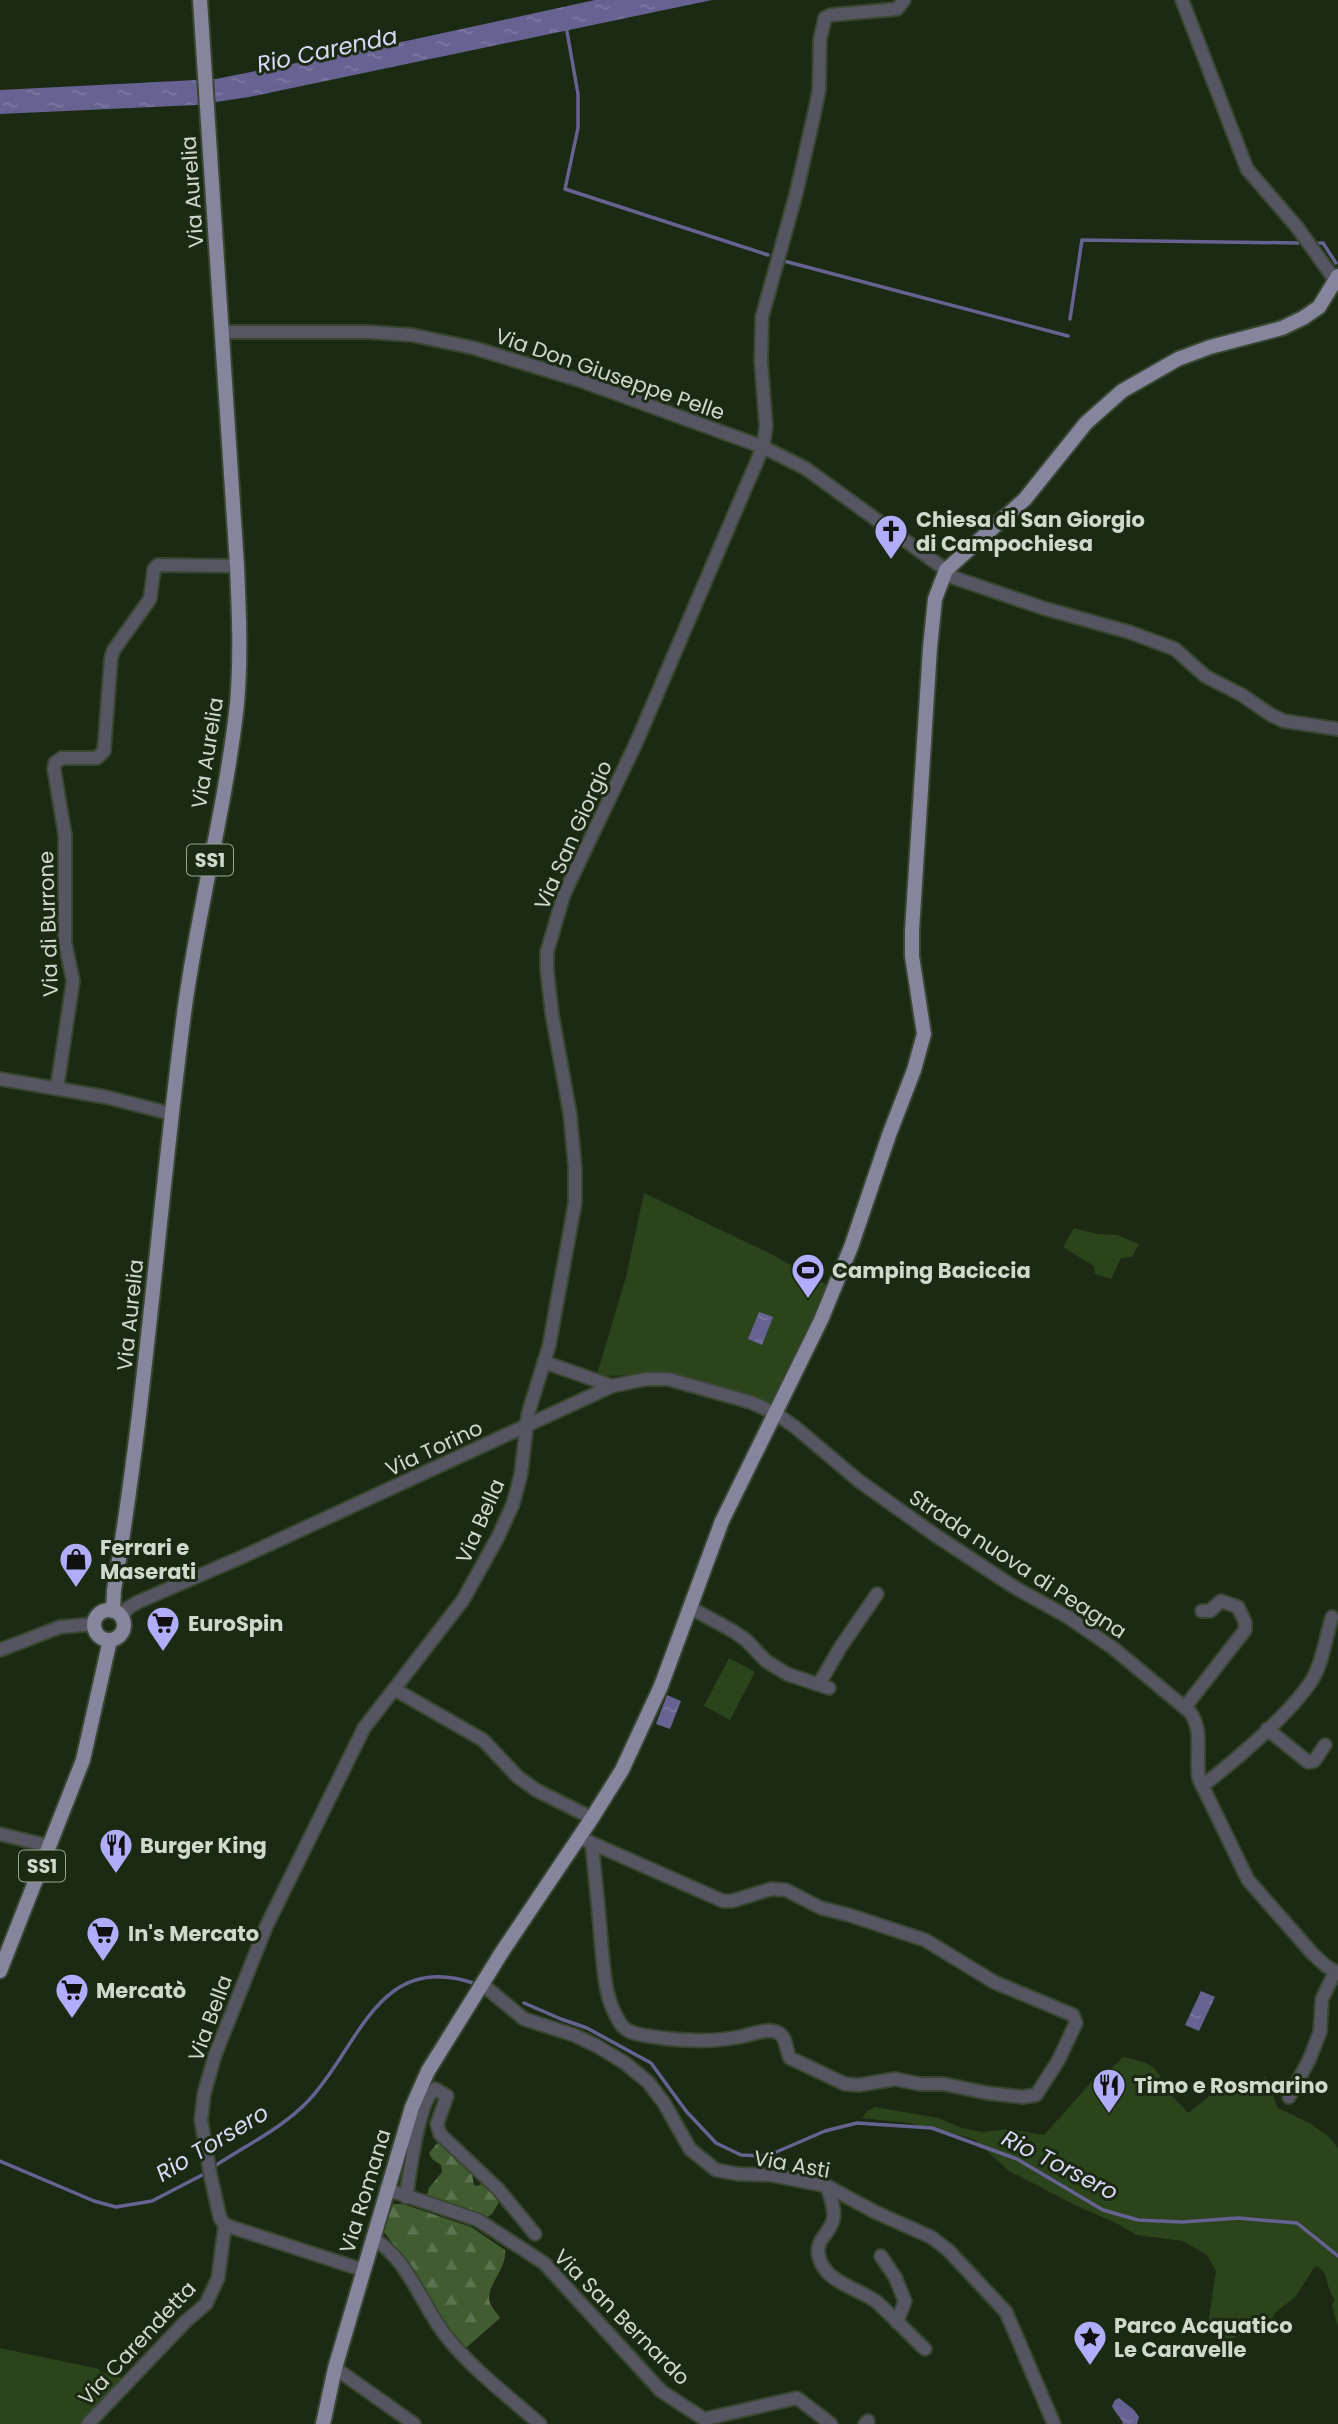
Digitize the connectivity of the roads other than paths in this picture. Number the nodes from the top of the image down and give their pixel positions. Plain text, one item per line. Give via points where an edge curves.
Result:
1 (200, 0) edge
2 (904, 0) edge
3 (1182, 0) edge
4 (1337, 278) edge
5 (222, 332) junction
6 (763, 447) junction
7 (237, 566) junction
8 (946, 570) junction
9 (1338, 729) edge
10 (0, 1079) edge
11 (57, 1088) junction
12 (172, 1114) junction
13 (544, 1363) junction
14 (612, 1386) junction
15 (775, 1413) junction
16 (526, 1426) junction
17 (877, 1594) dead end
18 (689, 1607) junction
19 (1202, 1611) dead end
20 (117, 1614) junction
21 (1332, 1617) dead end
22 (94, 1624) junction
23 (110, 1640) junction
24 (0, 1650) edge
25 (394, 1689) junction
26 (1185, 1707) junction
27 (1267, 1729) junction
28 (1325, 1745) dead end
29 (1202, 1786) junction
30 (593, 1818) junction
31 (0, 1834) edge
32 (578, 1837) junction
33 (592, 1845) junction
34 (49, 1846) junction
35 (0, 1971) edge
36 (1336, 1973) edge
37 (482, 1984) junction
38 (1289, 2097) dead end
39 (827, 2186) junction
40 (386, 2189) junction
41 (406, 2197) junction
42 (225, 2225) junction
43 (536, 2234) dead end
44 (372, 2238) junction
45 (881, 2256) dead end
46 (363, 2270) junction
47 (897, 2322) junction
48 (925, 2349) dead end
49 (335, 2368) junction
50 (88, 2424) edge
51 (323, 2424) edge
52 (414, 2424) edge
53 (540, 2424) edge
54 (831, 2424) edge
55 (1054, 2424) edge

1 - 5 main road, Via Aurelia / SS1
2 - 6 street via 897,9 825,18 814,115 762,317
3 - 4 street via 1247,169
4 - 8 main road via 1319,307 1303,318 1178,359 1122,391 1086,423 1024,499
5 - 6 street, Via Don Giuseppe Pelle via 368,332 412,335 474,348 579,380
5 - 7 main road, Via Aurelia / SS1
6 - 8 street, Via Don Giuseppe Pelle via 805,468
6 - 13 street, Via San Giorgio via 642,728 564,894 547,952 552,1014 570,1114 575,1203
7 - 11 street, Via di Burrone via 158,565 154,569 150,599 111,659 104,751 97,758 57,760 54,769 65,835 65,942 74,981
7 - 12 main road, Via Aurelia / SS1 via 237,702 185,1005
8 - 9 street, Via Don Giuseppe Pelle via 952,577 1175,649 1205,676 1284,721
8 - 15 main road, Via Romana via 935,599 930,648 912,931 924,1034 851,1247
10 - 11 street
11 - 12 street
12 - 20 main road, Via Aurelia / SS1 via 138,1433 114,1590
13 - 14 street
13 - 16 street, Via San Giorgio
14 - 15 street, Via Torino via 646,1378 668,1379
14 - 16 street, Via Torino
15 - 18 main road, Via Romana via 722,1521
15 - 26 street, Strada nuova di Peagna via 859,1481 1113,1648
16 - 20 street, Via Torino
16 - 25 street, Via Bella via 521,1474 498,1537 463,1600
17 - 18 street via 840,1648 824,1686 787,1674 733,1631
18 - 30 main road, Via Romana via 661,1686 622,1770
19 - 26 street via 1210,1611 1221,1601 1238,1607 1245,1630
20 - 22 main road via 99,1615
20 - 23 main road, Via Aurelia / SS1 via 124,1622 122,1632
21 - 27 street via 1313,1678
22 - 23 main road via 100,1637
22 - 24 street via 60,1627
23 - 34 main road, Via Aurelia / SS1 via 83,1760
25 - 30 street via 483,1740 536,1790
25 - 42 street, Via Bella via 364,1728 299,1858 215,2055 201,2120
26 - 29 street, Strada nuova di Peagna via 1198,1731 1197,1768
27 - 28 street via 1308,1762 1314,1761
27 - 29 street
29 - 36 street, Strada nuova di Peagna via 1248,1880 1312,1953
30 - 32 main road, Via Romana
31 - 34 street
32 - 33 street
32 - 37 main road, Via Romana
33 - 33 street via 723,1900 786,1890 821,1908 925,1940 994,1982 1073,2015 1076,2023 1041,2090 1021,2097 895,2080 845,2084 790,2058 783,2036 767,2030 681,2042 624,2029 601,1966
34 - 35 main road, Via Aurelia / SS1
36 - 38 street via 1322,1999 1320,2032
37 - 39 street, Via Asti via 524,2019 574,2035 625,2063 648,2082 690,2148 716,2170
37 - 40 main road, Via Romana via 428,2071
39 - 47 street via 834,2215 818,2247 820,2260 840,2282 876,2301
39 - 55 street, Via Asti via 931,2237 991,2294 1006,2312
40 - 41 street, Via San Bernardo
40 - 44 main road, Via Romana
41 - 43 street via 421,2115 435,2089 447,2096 437,2124 440,2134 498,2189
41 - 54 street, Via San Bernardo via 478,2220 544,2263 661,2391 704,2419 797,2398
42 - 46 street
42 - 50 street, Via Carendetta via 218,2278 206,2304
44 - 46 main road, Via Romana
44 - 53 street via 393,2252 446,2337
45 - 47 street via 905,2301
46 - 49 main road, Via Romana
47 - 48 street
49 - 51 main road, Via Romana
49 - 52 street

